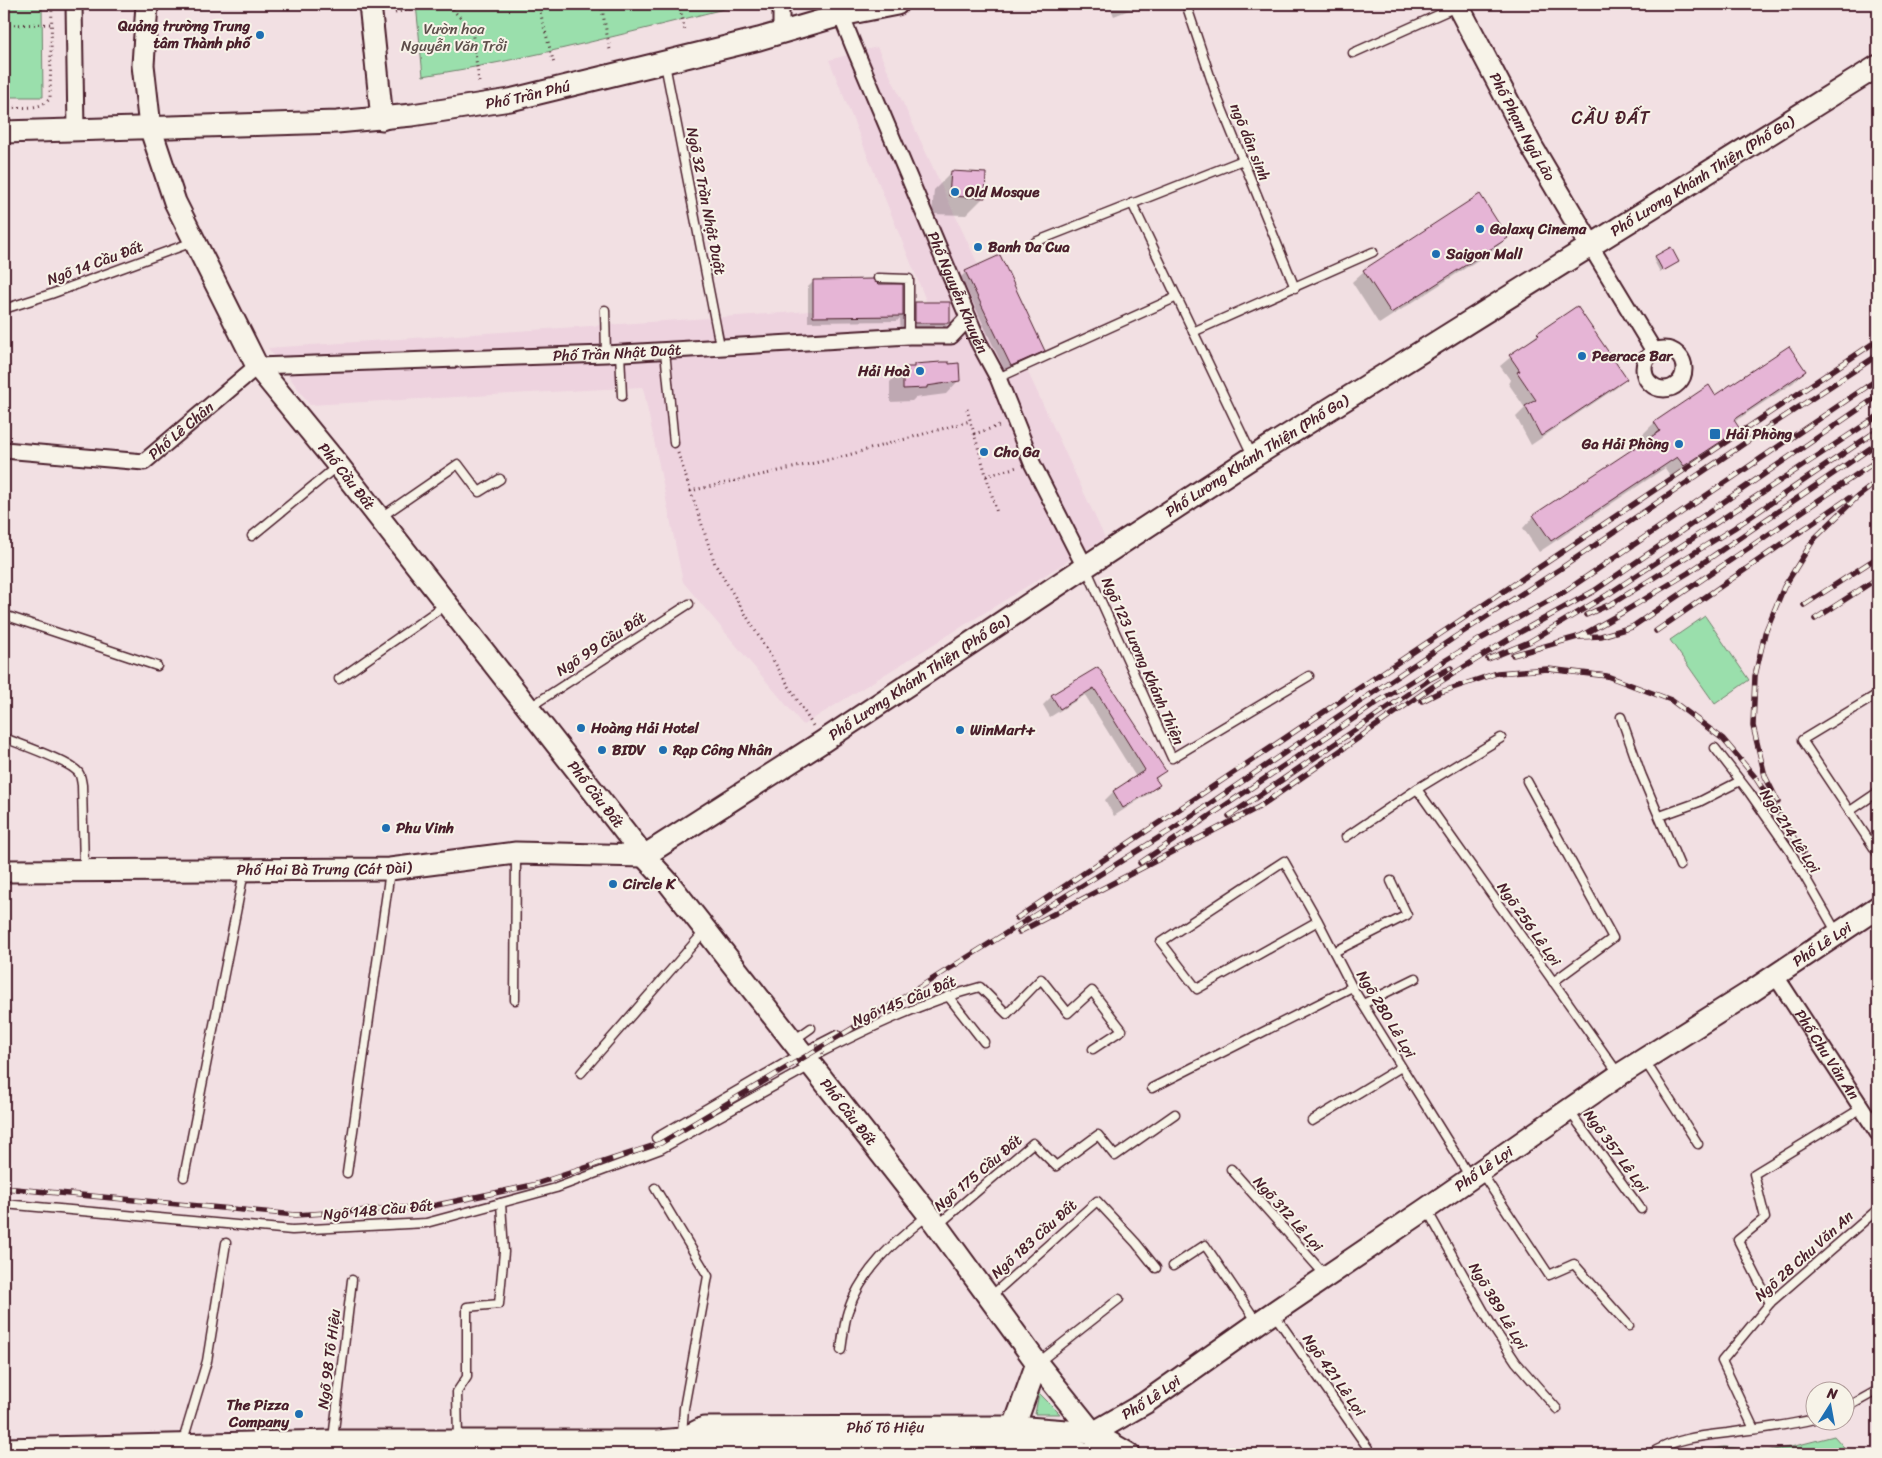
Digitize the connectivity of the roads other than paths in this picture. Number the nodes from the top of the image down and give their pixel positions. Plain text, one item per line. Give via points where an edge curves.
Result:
1 (74, 4) edge
2 (147, 4) edge
3 (370, 4) edge
4 (781, 4) edge
5 (897, 4) edge
6 (1186, 4) edge
7 (1457, 5) edge
8 (841, 9) edge
9 (781, 32) junction
10 (1353, 54) dead end
11 (664, 61) junction
12 (1878, 66) edge
13 (382, 119) junction
14 (150, 127) junction
15 (76, 130) junction
16 (4, 132) edge
17 (1243, 160) junction
18 (1132, 203) junction
19 (195, 242) junction
20 (1035, 242) dead end
21 (1591, 247) junction
22 (1373, 252) dead end
23 (878, 278) dead end
24 (1295, 288) junction
25 (1176, 297) junction
26 (4, 309) edge
27 (605, 310) dead end
28 (968, 318) junction
29 (1193, 332) junction
30 (909, 336) junction
31 (951, 336) junction
32 (978, 341) junction
33 (720, 346) junction
34 (665, 351) junction
35 (1654, 351) dead end
36 (613, 354) junction
37 (257, 366) junction
38 (998, 378) junction
39 (622, 396) dead end
40 (674, 443) road end
41 (4, 450) edge
42 (1253, 457) junction
43 (338, 465) junction
44 (500, 479) dead end
45 (379, 518) junction
46 (252, 536) dead end
47 (1085, 566) junction
48 (447, 604) junction
49 (689, 604) dead end
50 (4, 615) edge
51 (157, 666) dead end
52 (1309, 676) dead end
53 (339, 679) dead end
54 (1878, 694) edge
55 (528, 708) junction
56 (1621, 717) dead end
57 (4, 738) edge
58 (1501, 738) dead end
59 (1715, 748) dead end
60 (1527, 780) dead end
61 (1740, 781) junction
62 (1417, 789) junction
63 (1878, 792) edge
64 (1850, 811) junction
65 (1660, 816) junction
66 (1346, 838) dead end
67 (516, 853) junction
68 (1878, 854) edge
69 (644, 856) junction
70 (1680, 866) dead end
71 (390, 869) junction
72 (84, 870) junction
73 (245, 870) junction
74 (4, 871) edge
75 (1392, 881) dead end
76 (1875, 915) edge
77 (1318, 921) junction
78 (705, 930) junction
79 (1837, 934) junction
80 (1334, 952) junction
81 (1775, 975) junction
82 (1416, 978) dead end
83 (1554, 982) junction
84 (1352, 987) junction
85 (948, 996) junction
86 (515, 1000) dead end
87 (1363, 1004) junction
88 (811, 1028) dead end
89 (837, 1035) dead end
90 (984, 1042) dead end
91 (1093, 1049) dead end
92 (808, 1051) junction
93 (1644, 1059) junction
94 (1402, 1067) junction
95 (581, 1073) dead end
96 (1619, 1075) junction
97 (1152, 1088) dead end
98 (1862, 1108) junction
99 (1569, 1110) junction
100 (1175, 1114) dead end
101 (1312, 1121) dead end
102 (1878, 1133) edge
103 (656, 1138) dead end
104 (1698, 1144) dead end
105 (1231, 1169) dead end
106 (347, 1173) dead end
107 (1475, 1174) junction
108 (184, 1177) dead end
109 (655, 1188) dead end
110 (501, 1203) junction
111 (4, 1204) edge
112 (1426, 1209) junction
113 (1641, 1209) dead end
114 (1878, 1209) edge
115 (933, 1221) junction
116 (226, 1243) dead end
117 (1173, 1266) dead end
118 (1156, 1268) dead end
119 (1326, 1276) junction
120 (352, 1280) dead end
121 (990, 1296) junction
122 (1119, 1299) dead end
123 (1770, 1303) junction
124 (1265, 1318) junction
125 (1629, 1326) dead end
126 (841, 1350) dead end
127 (1037, 1363) junction
128 (1878, 1390) edge
129 (1854, 1403) edge
130 (1557, 1409) dead end
131 (1804, 1421) edge
132 (1754, 1429) junction
133 (1092, 1433) junction
134 (1010, 1434) junction
135 (682, 1439) junction
136 (459, 1442) junction
137 (812, 1442) edge
138 (324, 1444) junction
139 (182, 1446) junction
140 (4, 1449) edge
141 (243, 1449) edge
142 (206, 1450) edge
143 (1084, 1454) edge
144 (1101, 1454) edge
145 (1129, 1454) edge
146 (1372, 1454) edge
147 (1650, 1454) edge

1 - 15 street
2 - 14 main road, Phố Cầu Đất via 142,65
3 - 13 main road
4 - 9 street
5 - 8 main road, Phố Trần Phú
6 - 17 lane, ngõ dân sinh via 1216,94
7 - 10 lane
7 - 21 main road, Phố Phạm Ngũ Lão via 1532,147
8 - 9 main road, Phố Trần Phú
8 - 28 street, Phố Nguyễn Khuyến
9 - 11 main road, Phố Trần Phú
11 - 13 main road, Phố Trần Phú via 510,100
11 - 33 lane, Ngõ 32 Trần Nhật Duật
12 - 21 main road, Phố Lương Khánh Thiện (Phố Ga)
13 - 14 main road, Phố Trần Phú
14 - 15 main road, Phố Trần Phú
14 - 19 main road, Phố Cầu Đất via 175,202
15 - 16 main road, Phố Trần Phú
17 - 18 lane
17 - 24 lane, ngõ dân sinh
18 - 20 lane
18 - 25 lane
19 - 26 lane, Ngõ 14 Cầu Đất
19 - 37 main road, Phố Cầu Đất
21 - 35 street
21 - 42 main road, Phố Lương Khánh Thiện (Phố Ga)
22 - 24 lane
23 - 30 lane via 909,279
24 - 29 lane
25 - 29 lane
25 - 38 lane
27 - 36 lane
28 - 31 street
28 - 32 street, Phố Nguyễn Khuyến
29 - 42 lane
30 - 31 street, Phố Trần Nhật Duật
30 - 33 street, Phố Trần Nhật Duật
31 - 32 street, Phố Trần Nhật Duật
32 - 38 street, Phố Nguyễn Khuyến
33 - 34 street, Phố Trần Nhật Duật
34 - 36 street, Phố Trần Nhật Duật
34 - 40 lane
36 - 37 street, Phố Trần Nhật Duật
36 - 39 lane
37 - 41 street, Phố Lê Chân via 144,462
37 - 43 main road, Phố Cầu Đất
38 - 47 street, Phố Nguyễn Khuyến via 1032,463
42 - 47 main road, Phố Lương Khánh Thiện (Phố Ga)
43 - 45 main road, Phố Cầu Đất
43 - 46 lane
44 - 45 lane via 479,492 458,464
45 - 48 main road, Phố Cầu Đất
47 - 52 lane, Ngõ 123 Lương Khánh Thiện via 1172,758
47 - 69 main road, Phố Lương Khánh Thiện (Phố Ga) via 822,742
48 - 53 lane
48 - 55 main road, Phố Cầu Đất
49 - 55 lane, Ngõ 99 Cầu Đất
50 - 51 lane
54 - 64 lane via 1802,740
55 - 69 main road, Phố Cầu Đất
56 - 65 lane
57 - 72 lane via 41,752 79,774
58 - 62 lane
59 - 61 lane, Ngõ 214 Lê Lợi
60 - 83 lane via 1613,938
61 - 65 lane via 1699,802
61 - 79 lane, Ngõ 214 Lê Lợi via 1790,851
62 - 66 lane
62 - 83 lane, Ngõ 256 Lê Lợi
63 - 64 lane
64 - 68 lane
65 - 70 lane
67 - 69 main road, Phố Hai Bà Trưng (Cát Dài)
67 - 71 main road, Phố Hai Bà Trưng (Cát Dài)
67 - 86 lane
69 - 78 main road, Phố Cầu Đất
71 - 73 main road, Phố Hai Bà Trưng (Cát Dài)
71 - 106 lane
72 - 73 main road, Phố Hai Bà Trưng (Cát Dài)
72 - 74 main road, Phố Hai Bà Trưng (Cát Dài)
73 - 108 lane
75 - 80 lane via 1407,915
76 - 79 main road, Phố Lê Lợi
77 - 77 lane, Ngõ 280 Lê Lợi via 1284,861 1161,942 1197,989
77 - 80 lane, Ngõ 280 Lê Lợi
78 - 92 main road, Phố Cầu Đất
78 - 95 lane
79 - 81 main road, Phố Lê Lợi
80 - 84 lane, Ngõ 280 Lê Lợi
81 - 93 main road, Phố Lê Lợi
81 - 98 street, Phố Chu Văn An
82 - 87 lane
83 - 96 lane, Ngõ 256 Lê Lợi
84 - 87 lane, Ngõ 280 Lê Lợi
84 - 97 lane
85 - 90 lane
85 - 91 lane, Ngõ 145 Cầu Đất via 980,987 1008,1014 1041,979 1068,1013 1092,991 1122,1030
85 - 92 lane, Ngõ 145 Cầu Đất via 816,1055
87 - 94 lane, Ngõ 280 Lê Lợi
88 - 92 lane
89 - 92 lane
92 - 103 lane
92 - 110 lane, Ngõ 148 Cầu Đất via 661,1149 556,1188
92 - 115 main road, Phố Cầu Đất
93 - 96 main road, Phố Lê Lợi
93 - 104 lane
94 - 101 lane
94 - 107 lane, Ngõ 280 Lê Lợi
96 - 99 main road, Phố Lê Lợi
98 - 102 street, Phố Chu Văn An
98 - 123 lane via 1754,1174 1765,1218 1738,1240
99 - 107 main road, Phố Lê Lợi
99 - 113 lane, Ngõ 357 Lê Lợi
100 - 115 lane, Ngõ 175 Cầu Đất via 1115,1156 1098,1135 1056,1166 1033,1143
105 - 119 lane, Ngõ 312 Lê Lợi
107 - 112 main road, Phố Lê Lợi
107 - 125 lane, Ngõ 280 Lê Lợi via 1549,1275 1574,1264
109 - 135 lane via 708,1276 684,1408
110 - 111 lane, Ngõ 148 Cầu Đất via 426,1223 292,1230
110 - 136 lane via 504,1252 499,1304 467,1307 467,1377 457,1392
112 - 119 main road, Phố Lê Lợi
112 - 130 lane, Ngõ 389 Lê Lợi via 1492,1326 1516,1362
114 - 123 lane, Ngõ 28 Chu Văn An
115 - 121 main road, Phố Cầu Đất
115 - 126 lane via 902,1236 868,1270 848,1311
116 - 139 lane via 207,1361
117 - 124 lane, Ngõ 421 Lê Lợi via 1205,1245
118 - 121 lane, Ngõ 183 Cầu Đất via 1097,1201
119 - 124 main road, Phố Lê Lợi
120 - 138 lane, Ngõ 98 Tô Hiệu
121 - 127 main road, Phố Cầu Đất
122 - 127 lane
123 - 132 lane, Ngõ 28 Chu Văn An via 1722,1361
124 - 133 main road, Phố Lê Lợi via 1145,1403
124 - 146 lane, Ngõ 421 Lê Lợi
127 - 133 main road, Phố Cầu Đất
127 - 134 main road
128 - 129 lane
131 - 132 lane
132 - 147 lane via 1672,1442
133 - 134 main road, Phố Tô Hiệu
133 - 144 main road
133 - 145 main road
134 - 137 main road, Phố Tô Hiệu via 976,1441
134 - 143 main road, Phố Tô Hiệu via 1058,1444
135 - 136 main road, Phố Tô Hiệu via 657,1444 482,1445
135 - 137 main road, Phố Tô Hiệu via 706,1446
136 - 138 main road, Phố Tô Hiệu
138 - 141 main road, Phố Tô Hiệu
139 - 140 main road, Phố Tô Hiệu
139 - 142 main road, Phố Tô Hiệu
141 - 142 main road, Phố Tô Hiệu

